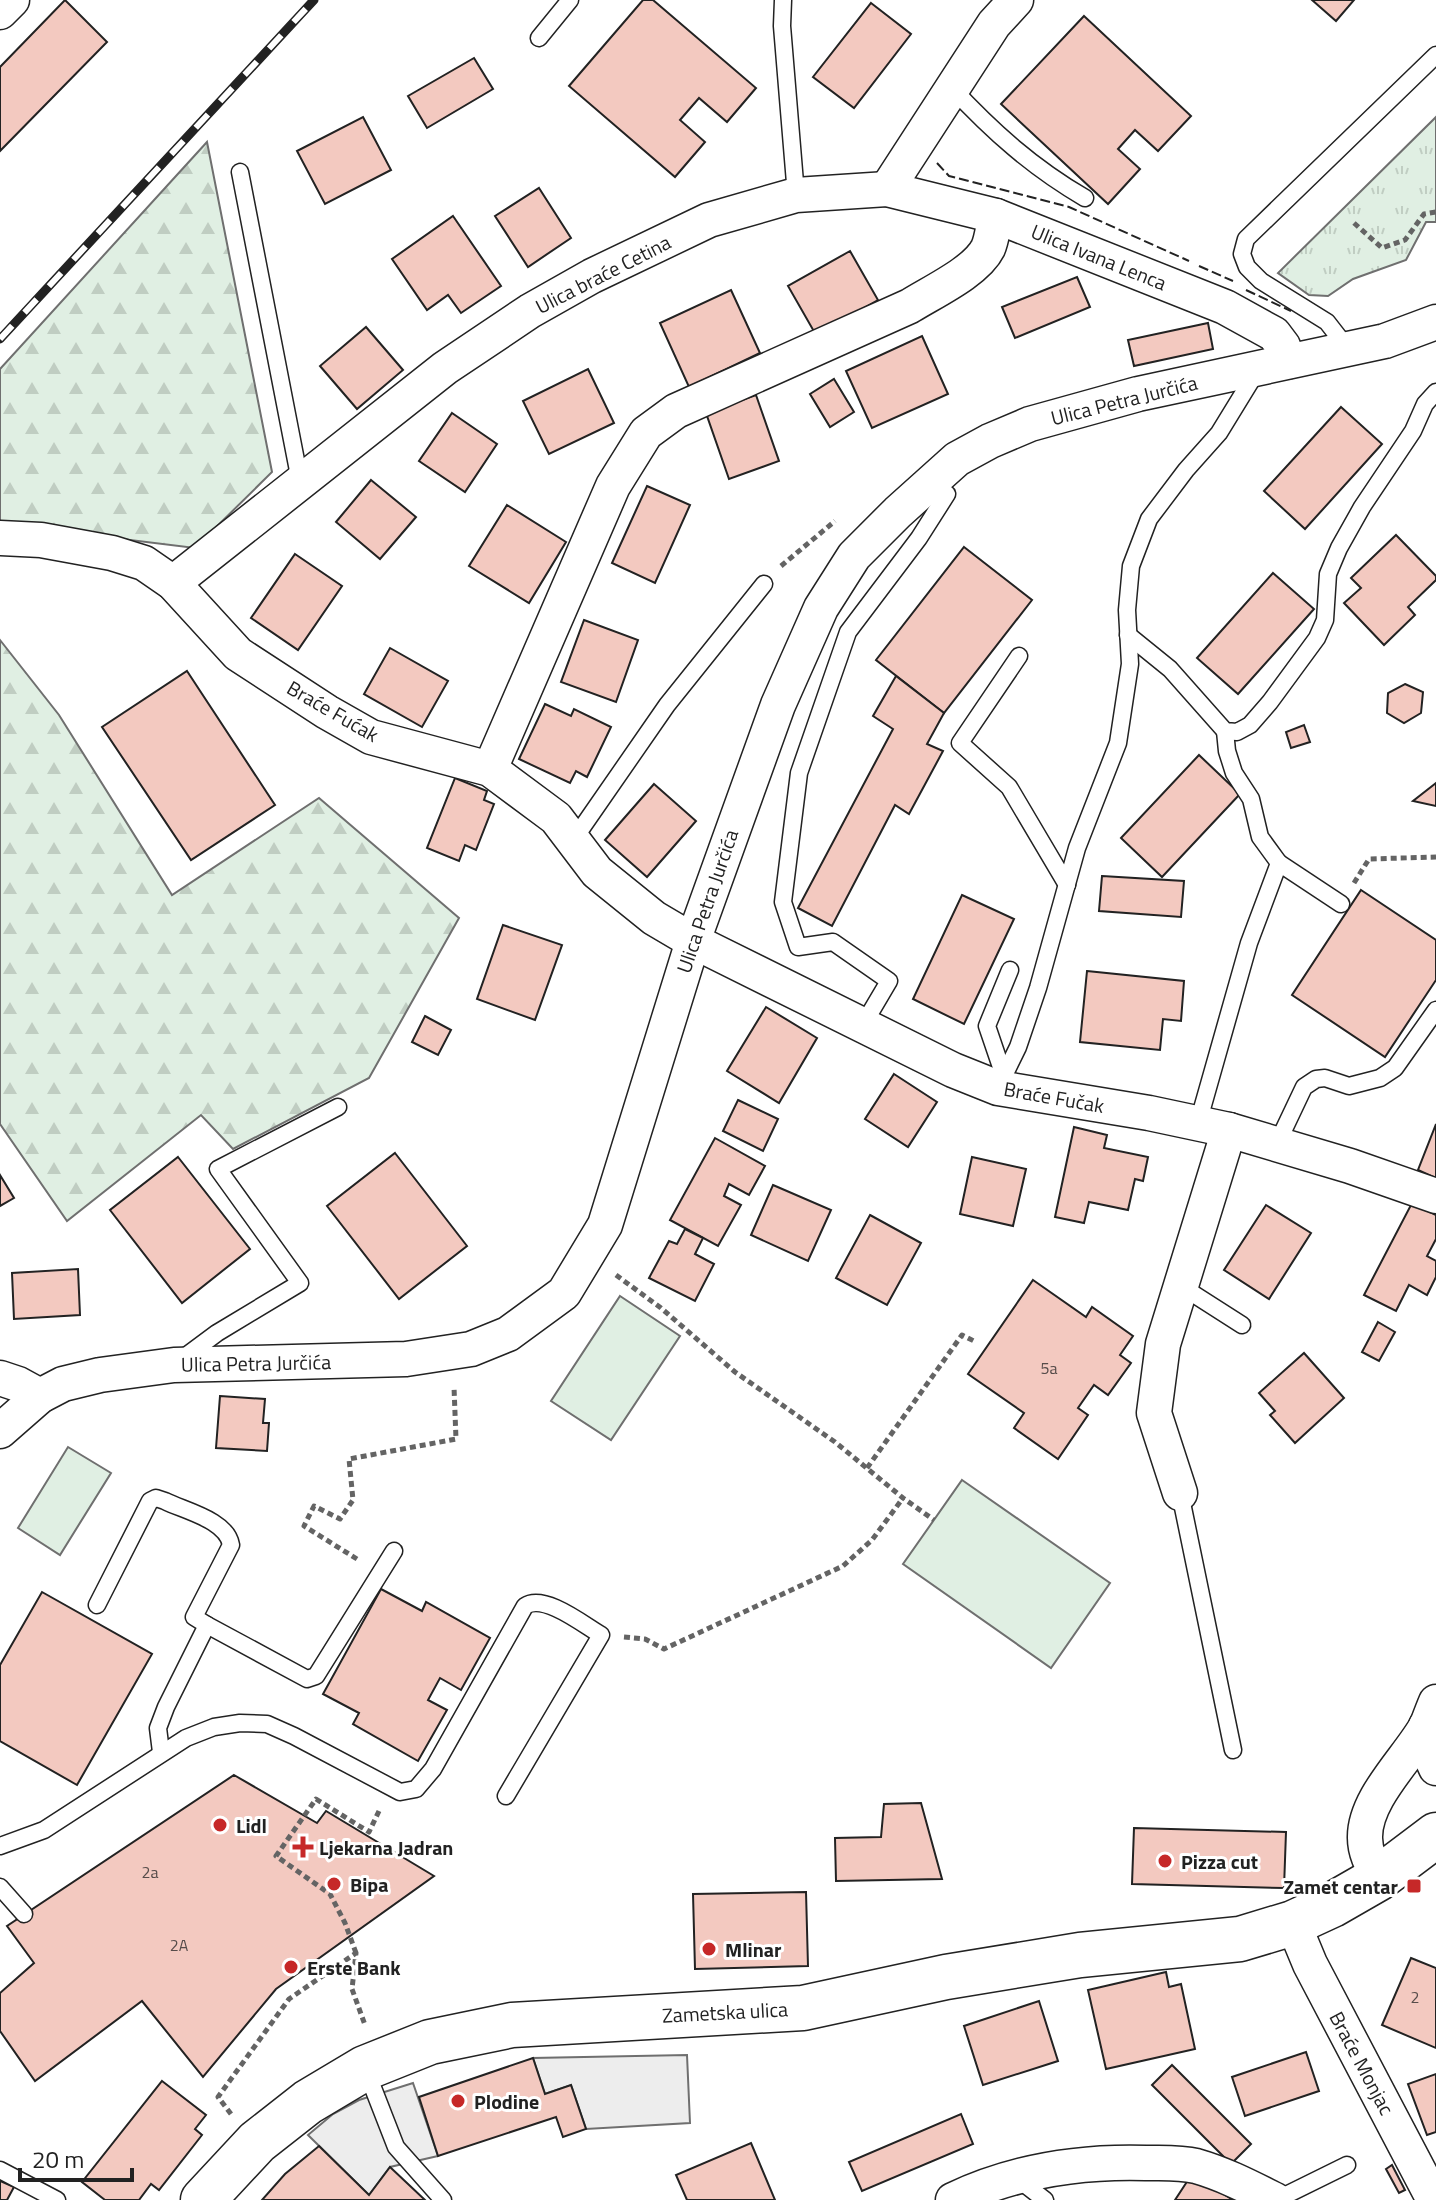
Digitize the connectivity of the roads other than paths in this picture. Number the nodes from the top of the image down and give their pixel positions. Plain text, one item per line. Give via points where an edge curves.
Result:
1 (12, 0) edge
2 (570, 0) edge
3 (783, 0) edge
4 (1016, 0) edge
5 (0, 12) edge
6 (539, 38) dead end
7 (1436, 55) edge
8 (951, 87) junction
9 (240, 172) dead end
10 (887, 189) junction
11 (796, 195) junction
12 (1085, 198) dead end
13 (996, 216) junction
14 (1429, 335) edge
15 (1348, 349) junction
16 (1274, 366) junction
17 (1436, 392) edge
18 (300, 481) junction
19 (947, 494) dead end
20 (0, 538) edge
21 (173, 583) junction
22 (764, 584) road end
23 (1128, 635) junction
24 (1019, 656) dead end
25 (1225, 731) junction
26 (490, 769) junction
27 (572, 842) junction
28 (1279, 863) junction
29 (1067, 885) junction
30 (1341, 904) dead end
31 (693, 941) junction
32 (1010, 970) dead end
33 (1436, 1010) edge
34 (863, 1025) junction
35 (1000, 1080) junction
36 (338, 1107) dead end
37 (1214, 1127) junction
38 (1277, 1144) junction
39 (1436, 1196) edge
40 (1181, 1286) junction
41 (1242, 1325) dead end
42 (174, 1365) junction
43 (0, 1378) edge
44 (40, 1396) junction
45 (0, 1431) edge
46 (1180, 1493) joint
47 (394, 1551) dead end
48 (97, 1605) dead end
49 (207, 1625) junction
50 (1431, 1714) edge
51 (1233, 1750) dead end
52 (161, 1752) junction
53 (1436, 1768) edge
54 (506, 1796) dead end
55 (1436, 1835) edge
56 (0, 1846) edge
57 (1379, 1878) junction
58 (0, 1887) edge
59 (24, 1914) dead end
60 (1293, 1923) junction
61 (366, 2051) junction
62 (1347, 2165) dead end
63 (0, 2170) edge
64 (1016, 2177) junction
65 (57, 2200) edge
66 (203, 2200) edge
67 (443, 2200) edge
68 (953, 2200) edge
69 (1045, 2200) edge
70 (1276, 2200) edge
71 (1434, 2200) edge

1 - 5 street
2 - 6 lane
3 - 11 lane
4 - 8 street
7 - 15 lane via 1246,239 1242,254 1247,267 1327,322
8 - 10 street
8 - 12 lane via 1014,150
9 - 18 lane
10 - 11 street, Ulica braće Cetina
10 - 13 street, Ulica Ivana Lenca
11 - 18 street, Ulica braće Cetina via 709,220 530,311 445,368
13 - 16 street, Ulica Ivana Lenca via 1225,307 1274,334 1283,346
13 - 26 street via 987,249 946,284 910,306 676,411 646,433 613,486
14 - 15 street, Ulica Petra Jurčića
15 - 16 street, Ulica Petra Jurčića
16 - 23 lane via 1149,519 1131,566
16 - 31 street, Ulica Petra Jurčića via 1082,408 990,441 957,459 854,556 821,608 778,705
17 - 25 lane via 1339,548 1328,574 1325,620 1317,638 1250,725
18 - 21 street, Ulica braće Cetina
19 - 34 lane via 848,632 799,773 783,902 798,947 833,942 889,981
20 - 21 street, Braće Fućak via 112,553 144,563
21 - 26 street, Braće Fućak via 238,654 349,725 371,737
22 - 27 lane via 667,705
23 - 25 lane via 1170,669
23 - 29 lane via 1130,664 1118,743
24 - 29 lane via 960,743 1009,787
25 - 28 lane via 1234,773 1251,799 1260,837
26 - 27 street, Braće Fućak via 556,818
27 - 31 street, Braće Fućak via 597,872 654,918
28 - 30 lane
28 - 37 lane via 1249,943
29 - 35 lane via 1018,1047
31 - 34 street, Braće Fučak
31 - 42 street, Ulica Petra Jurčića via 605,1225 564,1293 508,1334 471,1349 406,1359
32 - 35 lane via 987,1026
33 - 38 lane via 1395,1068 1380,1078 1349,1086 1316,1079 1304,1087
34 - 35 street, Braće Fučak via 953,1070
35 - 37 street, Braće Fučak
36 - 42 lane via 218,1169 300,1283
37 - 38 street, Braće Fučak
37 - 40 street
38 - 39 street, Braće Fučak
40 - 41 lane
40 - 46 street via 1163,1344 1154,1413
42 - 44 street, Ulica Petra Jurčića via 100,1375
43 - 44 street
44 - 45 street, Ulica Petra Jurčića
46 - 51 lane
47 - 49 lane via 312,1679
48 - 49 lane via 156,1498 230,1536 231,1545 194,1617
49 - 52 lane via 158,1728
50 - 53 street via 1426,1746
50 - 57 street via 1371,1812 1364,1836
52 - 54 lane via 214,1727 267,1724 407,1792 422,1785 525,1606 540,1603 601,1635
52 - 56 lane via 44,1830
55 - 57 main road, Zametska ulica
57 - 60 main road, Zametska ulica
58 - 59 lane
60 - 61 main road, Zametska ulica via 1240,1939 1080,1955 803,2008 512,2025
60 - 71 street, Braće Monjac
61 - 66 main road, Zametska ulica via 257,2142
61 - 67 lane via 396,2147
62 - 70 lane
63 - 65 lane
64 - 68 street
64 - 69 lane
64 - 70 street via 1110,2162 1192,2165

